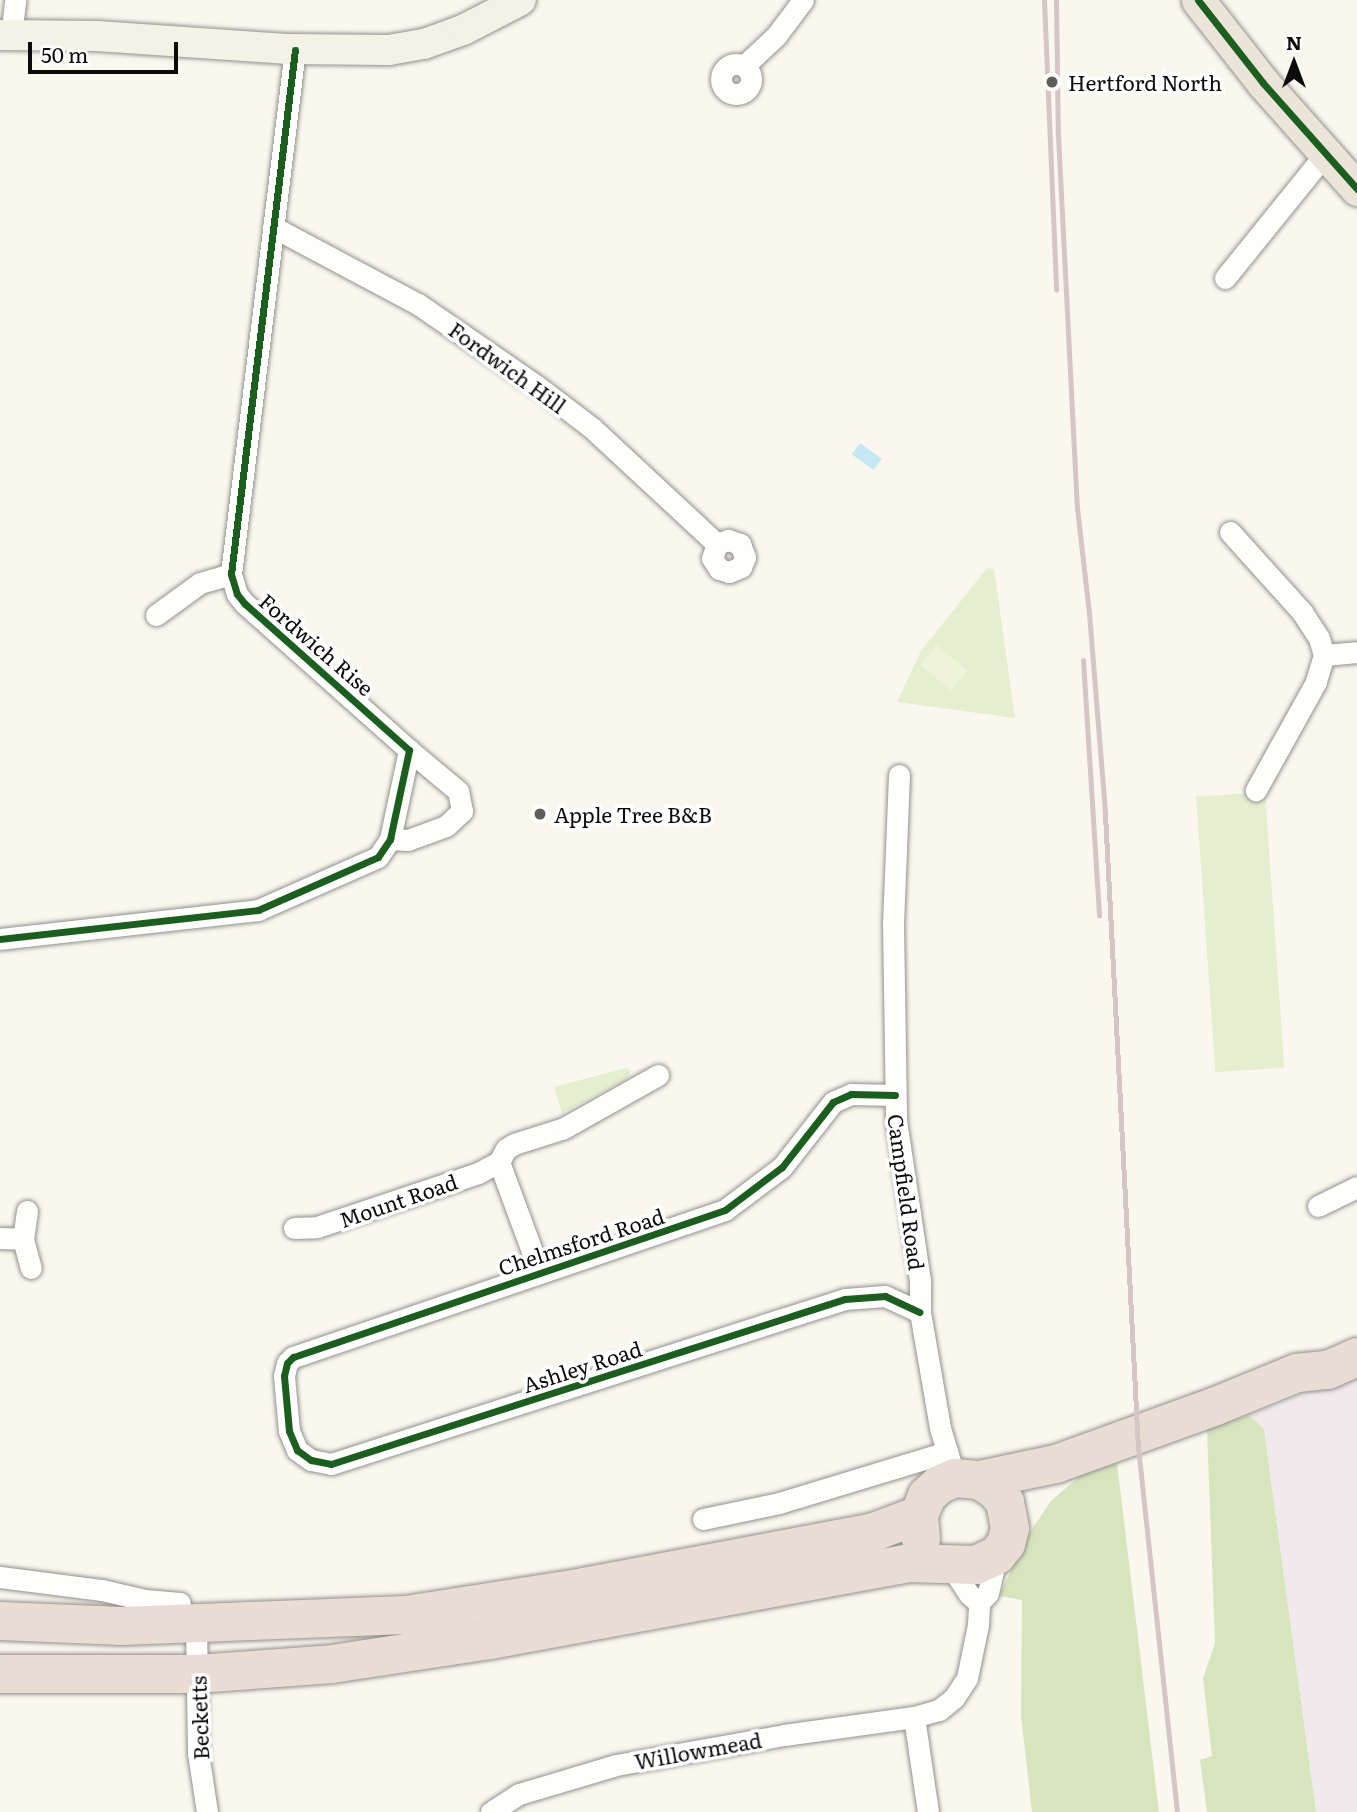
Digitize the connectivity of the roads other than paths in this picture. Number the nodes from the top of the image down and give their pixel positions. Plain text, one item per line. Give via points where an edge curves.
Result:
1 (15, 0) edge
2 (522, 0) edge
3 (803, 0) edge
4 (1198, 0) edge
5 (5, 35) edge
6 (295, 50) junction
7 (744, 66) dead end
8 (1325, 154) junction
9 (1356, 187) edge
10 (273, 227) junction
11 (1225, 278) dead end
12 (1230, 532) dead end
13 (718, 544) dead end
14 (231, 574) junction
15 (156, 615) dead end
16 (1357, 652) edge
17 (1324, 655) junction
18 (409, 750) junction
19 (899, 775) dead end
20 (1256, 790) dead end
21 (390, 839) junction
22 (0, 939) edge
23 (659, 1075) dead end
24 (894, 1095) junction
25 (499, 1162) junction
26 (1357, 1186) edge
27 (1318, 1206) dead end
28 (27, 1212) dead end
29 (294, 1228) dead end
30 (0, 1238) edge
31 (23, 1239) junction
32 (31, 1268) dead end
33 (540, 1273) junction
34 (920, 1312) junction
35 (1357, 1328) edge
36 (1357, 1357) edge
37 (1297, 1373) junction
38 (286, 1408) joint
39 (1056, 1464) junction
40 (960, 1470) junction
41 (919, 1516) junction
42 (703, 1519) dead end
43 (1004, 1542) junction
44 (944, 1564) junction
45 (0, 1577) edge
46 (979, 1602) junction
47 (188, 1613) junction
48 (0, 1621) edge
49 (0, 1674) edge
50 (197, 1674) junction
51 (914, 1717) junction
52 (207, 1812) edge
53 (491, 1812) edge
54 (928, 1812) edge

1 - 5 street
2 - 6 main road via 424,44 389,50
3 - 7 street via 776,36
4 - 8 main road
5 - 6 main road via 97,36
6 - 10 street
8 - 9 main road
8 - 11 street
10 - 13 street, Fordwich Hill via 386,286 487,350 592,428
10 - 14 street
12 - 17 street via 1302,612
14 - 15 street via 200,583
14 - 18 street, Fordwich Rise via 245,604
16 - 17 street
17 - 20 street via 1316,682
18 - 21 street
18 - 21 street, Fordwich Rise via 458,791 462,811 446,826 408,840
19 - 24 street, Campfield Road via 893,923
21 - 22 street via 378,857 258,909
23 - 25 street, Mount Road via 564,1128 514,1144
24 - 33 street, Chelmsford Road via 851,1094 833,1102 782,1167 725,1210
24 - 34 street, Campfield Road via 920,1281
25 - 29 street, Mount Road via 317,1227
25 - 33 street
26 - 27 street
28 - 31 street
30 - 31 street
31 - 32 street
33 - 38 street, Chelmsford Road via 293,1357 284,1376
34 - 38 street, Ashley Road via 885,1296 845,1299 331,1464 311,1460 297,1450
34 - 40 street, Campfield Road
35 - 37 highway via 1318,1351
36 - 37 highway via 1328,1370
37 - 39 highway
39 - 40 highway
39 - 43 highway
40 - 41 highway via 927,1496
40 - 42 street
40 - 43 highway via 995,1490 1004,1502
41 - 44 highway via 923,1544
41 - 47 highway via 874,1532 406,1615
43 - 44 highway via 976,1565
43 - 46 street, Willowmead via 988,1593
44 - 46 street
44 - 50 highway via 892,1565 405,1655
45 - 47 street via 102,1590
46 - 51 street, Willowmead via 967,1678 939,1710
47 - 48 highway via 49,1625
47 - 50 street, Becketts
49 - 50 highway
50 - 52 street, Becketts via 198,1753
51 - 53 street, Willowmead via 616,1765 519,1794
51 - 54 street

